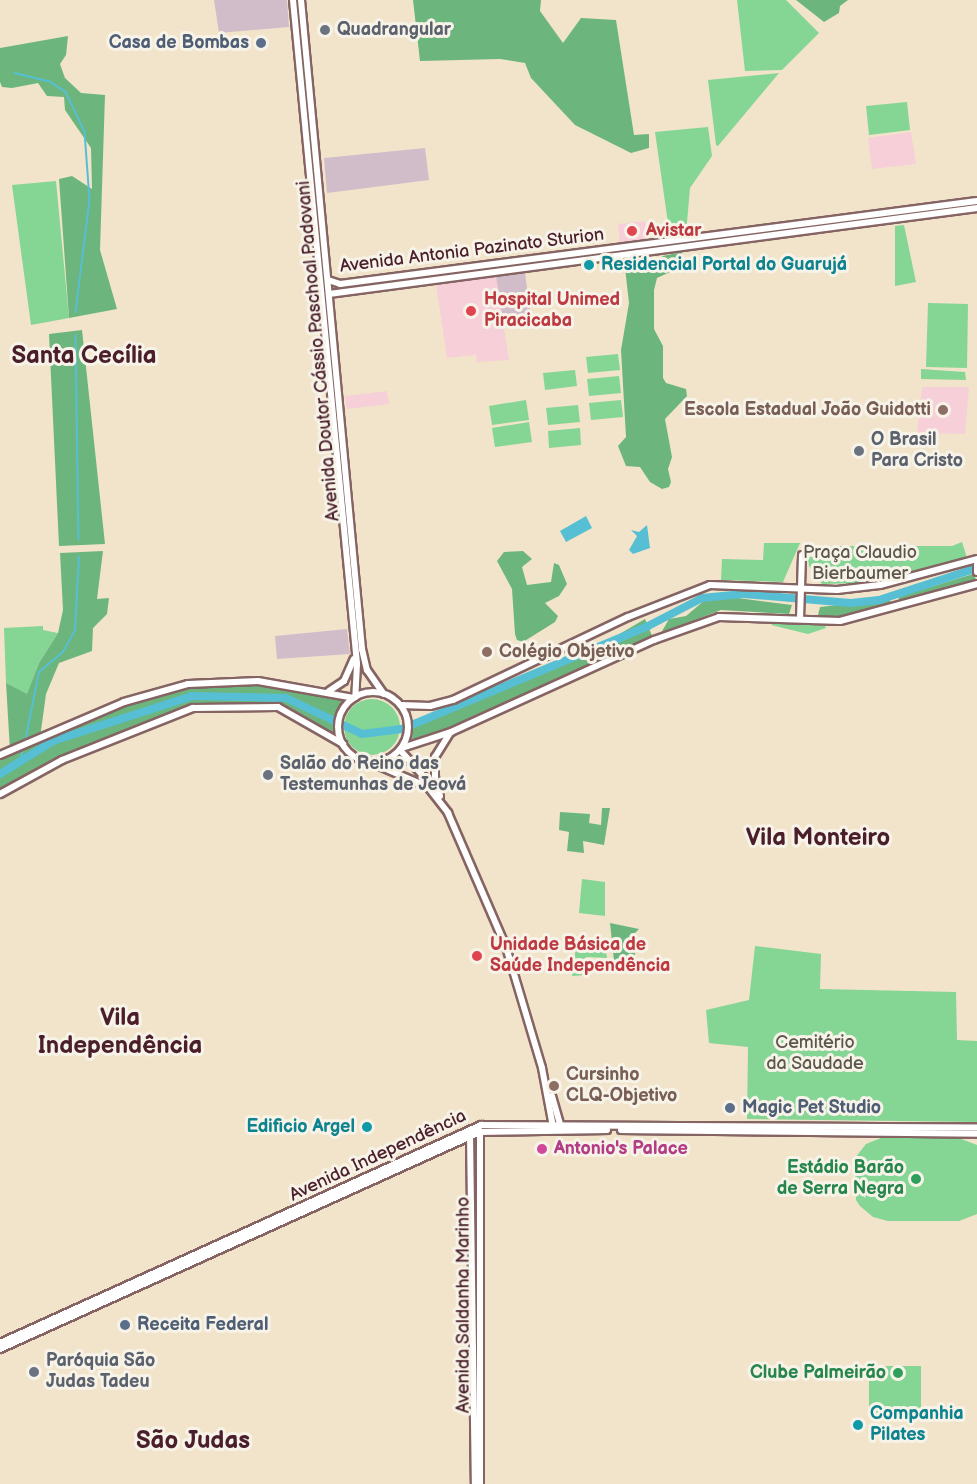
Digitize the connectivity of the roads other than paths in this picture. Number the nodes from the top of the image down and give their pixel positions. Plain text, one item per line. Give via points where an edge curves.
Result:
1 (293, 0) edge
2 (301, 0) edge
3 (299, 54) junction
4 (308, 71) junction
5 (977, 201) edge
6 (977, 208) edge
7 (874, 215) junction
8 (314, 216) junction
9 (322, 217) junction
10 (861, 224) junction
11 (553, 256) junction
12 (530, 259) junction
13 (550, 265) junction
14 (528, 268) junction
15 (433, 272) junction
16 (328, 280) junction
17 (395, 285) junction
18 (329, 294) junction
19 (324, 328) junction
20 (332, 331) junction
21 (331, 412) junction
22 (342, 442) junction
23 (802, 555) dead end
24 (977, 559) edge
25 (977, 564) edge
26 (977, 572) edge
27 (977, 584) edge
28 (801, 588) junction
29 (800, 620) junction
30 (355, 653) junction
31 (329, 691) junction
32 (384, 694) junction
33 (354, 698) junction
34 (401, 705) junction
35 (451, 732) junction
36 (343, 744) junction
37 (401, 749) junction
38 (0, 755) edge
39 (370, 762) junction
40 (0, 794) edge
41 (440, 796) junction
42 (555, 1127) junction
43 (864, 1127) junction
44 (480, 1128) junction
45 (977, 1128) edge
46 (469, 1129) junction
47 (796, 1133) junction
48 (977, 1134) edge
49 (470, 1136) junction
50 (419, 1156) junction
51 (405, 1167) junction
52 (0, 1343) edge
53 (0, 1349) edge
54 (475, 1484) edge
55 (480, 1484) edge

1 - 3 main road, Avenida Doutor Cássio Paschoal Padovani
2 - 4 main road, Avenida Doutor Cássio Paschoal Padovani
3 - 4 main road via 303,55
3 - 8 main road, Avenida Doutor Cássio Paschoal Padovani
4 - 9 main road, Avenida Doutor Cássio Paschoal Padovani
5 - 7 main road, Avenida Antonia Pazinato Sturion
6 - 10 main road, Avenida Antonia Pazinato Sturion
7 - 10 main road via 865,217
7 - 11 main road, Avenida Antonia Pazinato Sturion
8 - 9 main road via 317,211
8 - 19 main road, Avenida Doutor Cássio Paschoal Padovani
9 - 16 main road, Avenida Doutor Cássio Paschoal Padovani
10 - 13 main road, Avenida Antonia Pazinato Sturion
11 - 12 main road, Avenida Antonia Pazinato Sturion
11 - 13 main road
12 - 14 main road
12 - 15 main road, Avenida Antonia Pazinato Sturion
13 - 14 main road, Avenida Antonia Pazinato Sturion
14 - 17 main road, Avenida Antonia Pazinato Sturion
15 - 16 main road, Avenida Antonia Pazinato Sturion via 340,284
15 - 17 main road via 398,280
16 - 18 main road, Avenida Doutor Cássio Paschoal Padovani
17 - 18 main road, Avenida Antonia Pazinato Sturion
18 - 20 main road, Avenida Doutor Cássio Paschoal Padovani
19 - 20 main road
19 - 21 main road, Avenida Doutor Cássio Paschoal Padovani
20 - 22 main road, Avenida Doutor Cássio Paschoal Padovani
21 - 22 main road via 337,414
21 - 30 main road, Avenida Doutor Cássio Paschoal Padovani
22 - 32 main road, Avenida Doutor Cássio Paschoal Padovani via 362,649 368,670
23 - 28 main road
24 - 28 main road via 880,585 837,590
25 - 26 main road
27 - 29 main road via 840,621
28 - 29 main road
28 - 34 main road via 710,585 628,617 453,700 430,706
29 - 35 main road via 738,616 689,626
30 - 31 main road via 353,668 344,681
30 - 33 main road, Avenida Doutor Cássio Paschoal Padovani
31 - 33 main road
31 - 38 main road via 258,681 188,684 124,702
32 - 33 main road via 369,692
32 - 34 main road
33 - 36 main road via 339,721
34 - 37 main road via 408,726
35 - 37 main road
35 - 41 main road via 435,757
36 - 39 main road via 350,753
36 - 40 main road via 278,707 193,708 62,760
37 - 39 main road via 392,758
37 - 41 main road
39 - 42 main road via 428,788 448,813 506,947
41 - 42 main road via 452,813 508,945
42 - 43 main road, Avenida Independência
42 - 44 main road, Avenida Independência
42 - 47 main road, Avenida Independência
43 - 45 main road, Avenida Independência
43 - 47 main road via 804,1129
44 - 46 main road, Avenida Independência
44 - 49 main road, Avenida Independência
44 - 55 main road, Avenida Saldanha Marinho
46 - 49 main road, Avenida Saldanha Marinho
46 - 50 main road, Avenida Independência
47 - 48 main road, Avenida Independência
49 - 51 main road, Avenida Independência
49 - 54 main road, Avenida Saldanha Marinho
50 - 51 main road
50 - 52 main road, Avenida Independência
51 - 53 main road, Avenida Independência

